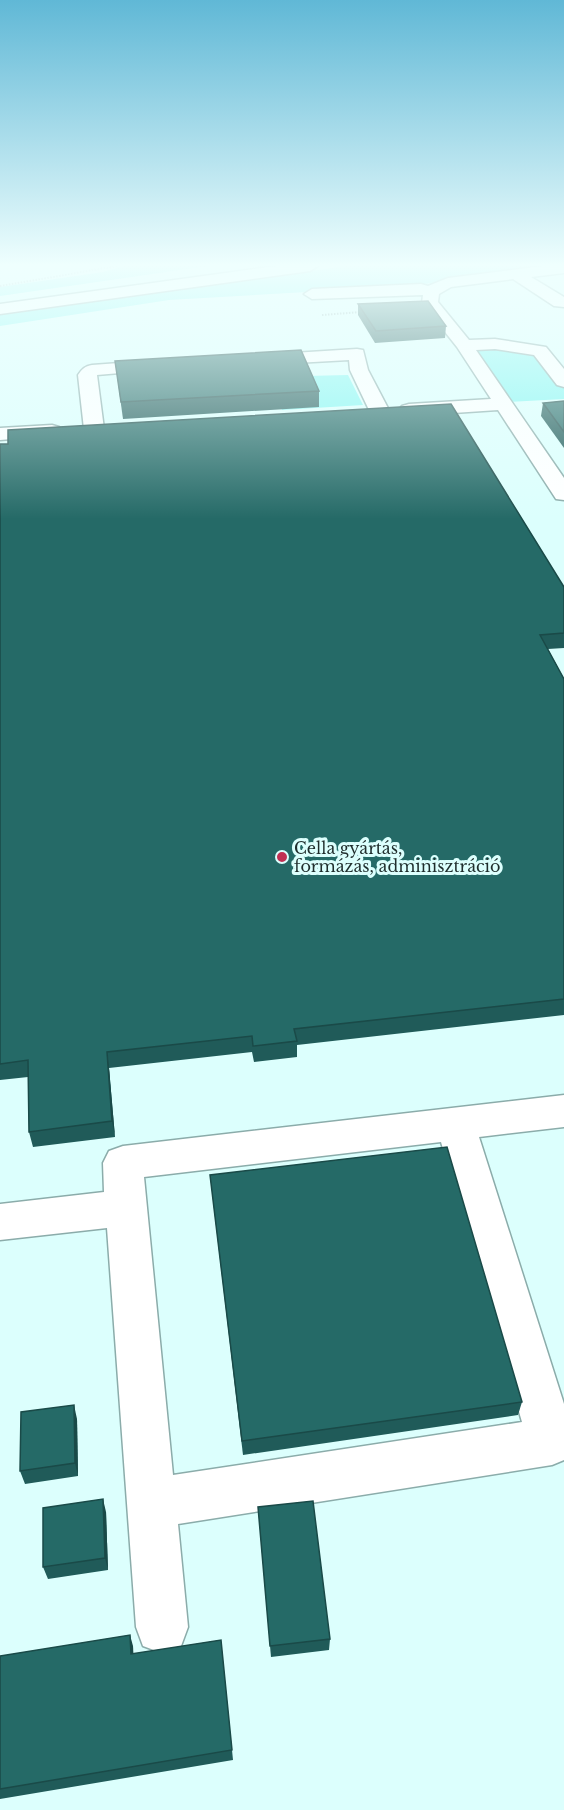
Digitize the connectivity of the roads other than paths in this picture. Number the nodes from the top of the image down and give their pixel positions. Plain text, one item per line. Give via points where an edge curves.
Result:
1 (468, 350) edge
2 (538, 350) edge
3 (242, 361) edge
4 (174, 364) edge
5 (558, 366) edge
6 (564, 381) edge
7 (502, 404) junction
8 (380, 412) junction
9 (356, 413) edge
10 (117, 428) edge
11 (94, 429) junction
12 (5, 431) edge
13 (564, 494) edge
14 (564, 1111) edge
15 (455, 1124) junction
16 (126, 1208) junction
17 (0, 1222) edge
18 (151, 1503) junction
19 (162, 1627) dead end

1 - 7 main road
2 - 5 main road
3 - 8 main road via 357,354 359,370
4 - 11 main road via 92,370 87,375
5 - 6 main road
7 - 8 main road
7 - 13 main road
8 - 9 main road
10 - 11 main road
11 - 12 main road
14 - 15 main road
15 - 16 main road via 123,1163
15 - 18 main road via 552,1441
16 - 17 main road
16 - 18 main road
18 - 19 main road

